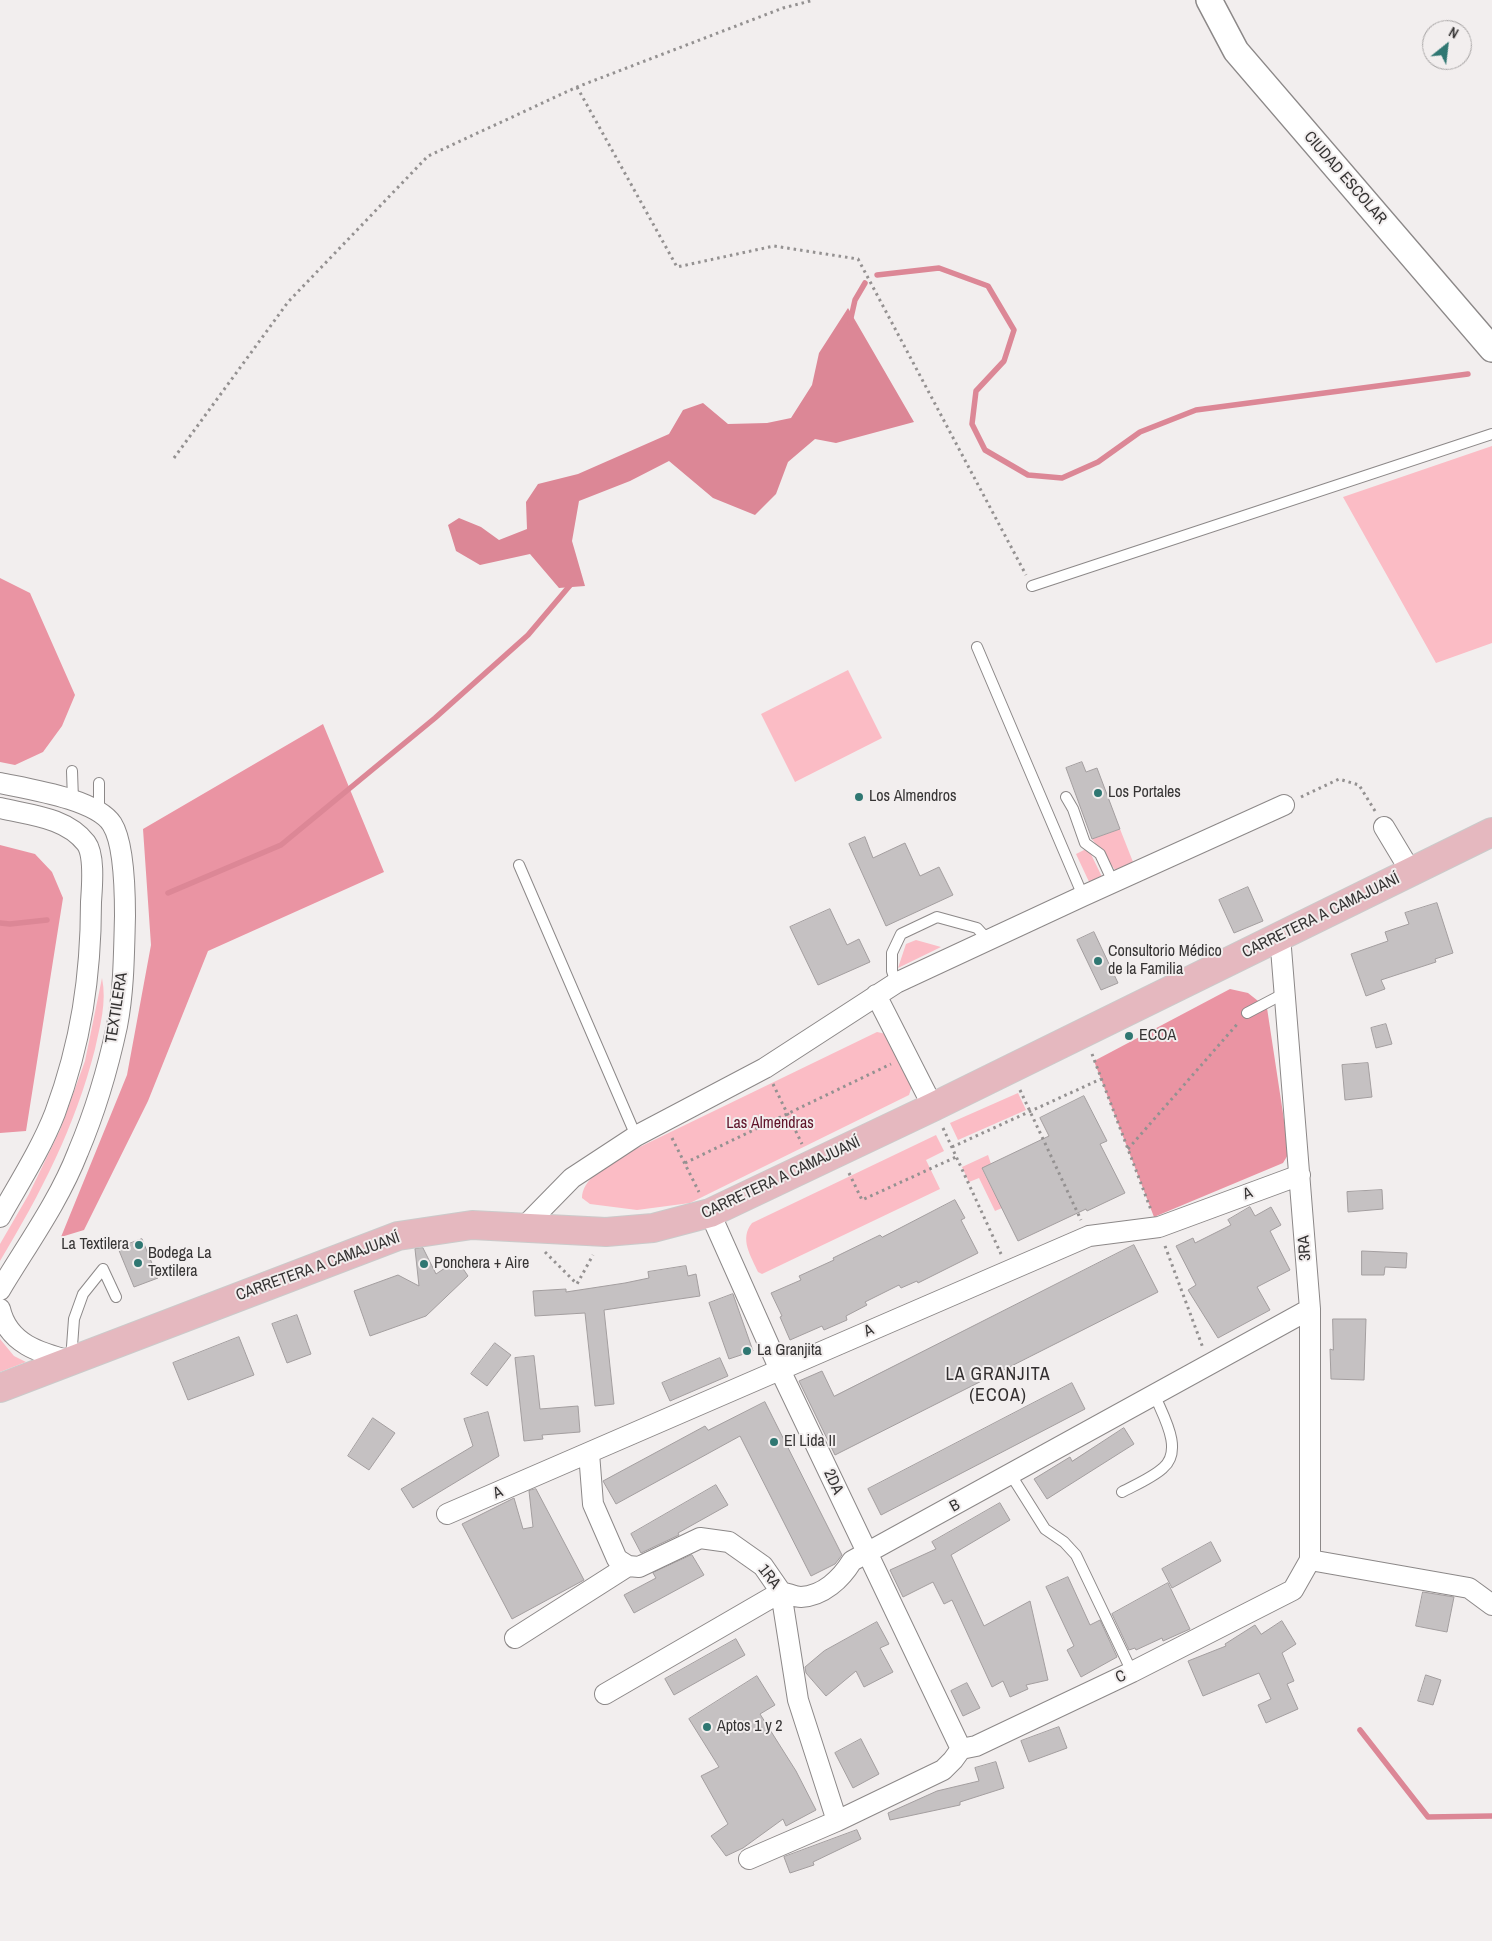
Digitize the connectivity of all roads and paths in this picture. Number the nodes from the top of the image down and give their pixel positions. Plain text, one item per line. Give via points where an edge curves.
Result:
1 (814, 0) edge
2 (1209, 0) edge
3 (577, 88) junction
4 (1492, 349) edge
5 (1492, 434) edge
6 (174, 458) dead end
7 (1032, 586) joint
8 (977, 647) dead end
9 (72, 771) dead end
10 (0, 783) edge
11 (99, 783) dead end
12 (1066, 796) dead end
13 (73, 800) junction
14 (1284, 805) joint
15 (0, 808) edge
16 (99, 811) junction
17 (60, 822) junction
18 (1384, 827) joint
19 (1492, 832) edge
20 (119, 844) junction
21 (92, 862) junction
22 (519, 864) dead end
23 (1410, 872) junction
24 (1113, 882) junction
25 (1083, 896) junction
26 (1280, 936) junction
27 (988, 940) junction
28 (896, 983) junction
29 (1285, 993) junction
30 (876, 996) junction
31 (1247, 1013) joint
32 (1084, 1033) junction
33 (907, 1056) junction
34 (765, 1068) junction
35 (1010, 1069) junction
36 (1101, 1079) junction
37 (933, 1107) junction
38 (1030, 1112) junction
39 (787, 1114) junction
40 (664, 1121) junction
41 (636, 1136) junction
42 (952, 1147) junction
43 (1128, 1149) junction
44 (840, 1151) junction
45 (956, 1157) junction
46 (685, 1163) junction
47 (812, 1165) junction
48 (1300, 1175) junction
49 (710, 1214) junction
50 (0, 1217) edge
51 (1158, 1227) junction
52 (523, 1228) junction
53 (606, 1232) junction
54 (1089, 1236) junction
55 (1008, 1270) junction
56 (0, 1290) edge
57 (116, 1296) dead end
58 (0, 1309) edge
59 (1310, 1309) junction
60 (71, 1361) junction
61 (1210, 1365) junction
62 (780, 1370) junction
63 (0, 1388) edge
64 (1155, 1396) junction
65 (589, 1453) junction
66 (1011, 1474) junction
67 (1122, 1492) dead end
68 (447, 1514) dead end
69 (867, 1554) junction
70 (1310, 1560) junction
71 (628, 1566) junction
72 (781, 1592) junction
73 (1492, 1605) edge
74 (515, 1638) dead end
75 (1132, 1672) junction
76 (605, 1694) dead end
77 (960, 1749) junction
78 (837, 1820) junction
79 (749, 1859) dead end

1 - 3 path via 782,8
2 - 4 street, CIUDAD ESCOLAR via 1236,51
3 - 6 path via 428,156 288,302
3 - 7 path via 677,267 774,246 858,259
5 - 7 lane
8 - 25 lane
9 - 13 lane
10 - 13 street, TEXTILERA
11 - 16 lane
12 - 24 lane via 1085,843 1100,854
13 - 16 street, TEXTILERA
13 - 17 street via 70,815
14 - 18 path via 1339,780 1359,785
14 - 24 street
15 - 17 street, TEXTILERA
16 - 20 street, TEXTILERA via 112,823
17 - 21 street, TEXTILERA via 87,844
18 - 23 street
19 - 23 main road, CARRETERA A CAMAJUANÍ
20 - 21 street via 106,846
20 - 56 street, TEXTILERA via 125,897 124,960 117,1024 99,1094 78,1153 59,1192
21 - 50 street, TEXTILERA via 90,956 85,1002 72,1061 55,1114
22 - 41 lane
23 - 26 main road, CARRETERA A CAMAJUANÍ
24 - 25 street
25 - 27 street
26 - 29 street, 3RA
26 - 32 main road, CARRETERA A CAMAJUANÍ
27 - 28 street
27 - 28 lane via 977,928 937,917 901,934 892,954
28 - 30 street
29 - 31 lane
29 - 48 street, 3RA
30 - 33 street
30 - 34 street
31 - 43 path
32 - 35 main road, CARRETERA A CAMAJUANÍ
32 - 36 path
33 - 37 street
33 - 39 path
34 - 39 path
34 - 40 street
35 - 37 main road, CARRETERA A CAMAJUANÍ
35 - 38 path
36 - 38 path
36 - 43 path
37 - 42 path
37 - 44 main road, CARRETERA A CAMAJUANÍ
38 - 42 path
38 - 54 path
39 - 46 path
39 - 47 path
40 - 41 street
40 - 46 path
41 - 52 street via 572,1178
42 - 45 path
43 - 51 path
44 - 45 path via 862,1200
44 - 47 main road, CARRETERA A CAMAJUANÍ
45 - 55 path
46 - 49 path
47 - 49 main road, CARRETERA A CAMAJUANÍ
48 - 51 street, A
48 - 59 street, 3RA
49 - 53 main road, CARRETERA A CAMAJUANÍ via 652,1228
49 - 62 street, 2DA
51 - 54 street, A
51 - 61 path
52 - 53 main road, CARRETERA A CAMAJUANÍ
52 - 53 path via 577,1284
52 - 60 main road, CARRETERA A CAMAJUANÍ via 472,1225 398,1236
54 - 55 street, A
55 - 62 street, A
57 - 60 lane via 103,1269 83,1294 74,1319
58 - 60 street via 9,1331 21,1343 44,1354
59 - 61 street, B
59 - 70 street, 3RA
60 - 63 main road, CARRETERA A CAMAJUANÍ
61 - 64 street, B
62 - 65 street, A
62 - 69 street, 2DA
64 - 66 street, B
64 - 67 lane via 1172,1439 1172,1455 1164,1468
65 - 68 street, A
65 - 71 street via 593,1504 617,1559
66 - 69 street, B
66 - 75 lane via 1045,1529 1076,1555
69 - 72 street, B via 852,1562 843,1576 822,1592 800,1597
69 - 77 street, 2DA
70 - 73 street via 1469,1588
70 - 75 street, C via 1293,1590
71 - 72 street, 1RA via 639,1567 700,1538 729,1542 763,1566
71 - 74 street
72 - 76 street
72 - 78 street, 1RA via 798,1700
75 - 77 street, C via 976,1746
77 - 78 street via 943,1770
78 - 79 street

